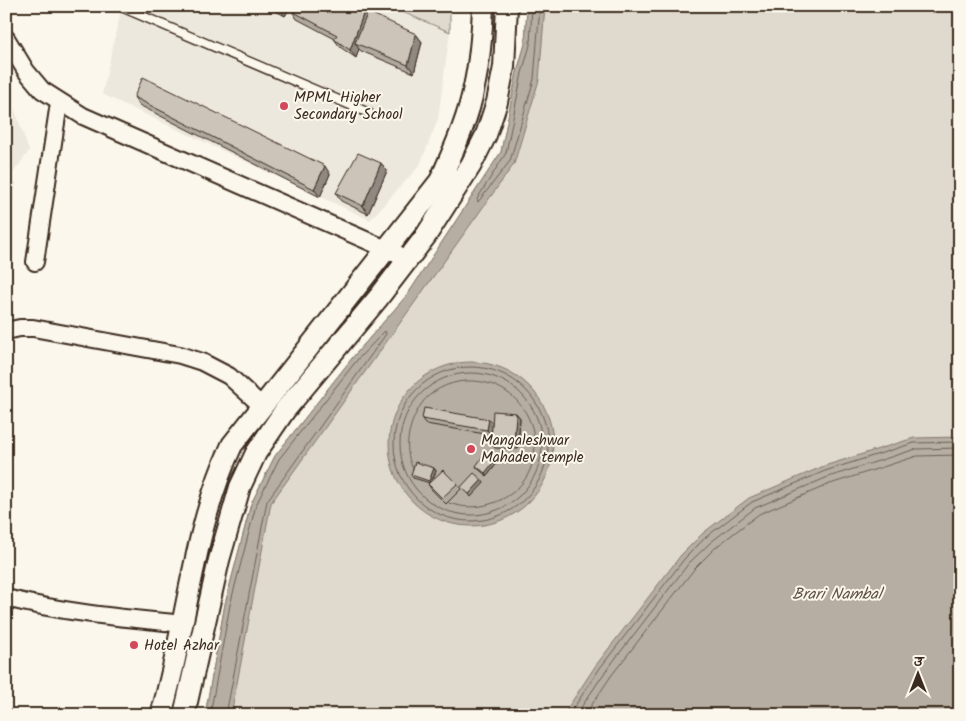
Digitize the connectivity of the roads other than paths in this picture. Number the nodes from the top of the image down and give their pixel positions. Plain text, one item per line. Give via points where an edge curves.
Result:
1 (119, 6) edge
2 (483, 6) edge
3 (507, 6) edge
4 (9, 48) edge
5 (59, 103) junction
6 (370, 113) dead end
7 (387, 250) junction
8 (408, 259) junction
9 (35, 262) dead end
10 (6, 331) edge
11 (262, 406) junction
12 (6, 598) edge
13 (184, 624) junction
14 (161, 715) edge
15 (184, 715) edge

1 - 6 lane
2 - 7 street via 474,89 459,138 440,181
3 - 8 street via 504,67 486,135 471,165
4 - 5 street via 42,90
5 - 7 street
5 - 9 street
7 - 8 street
7 - 11 street
8 - 15 street via 285,410 256,453 230,518
10 - 11 street via 33,328 180,355 229,376
11 - 13 street via 232,445 216,478
12 - 13 street via 80,613
13 - 14 street

